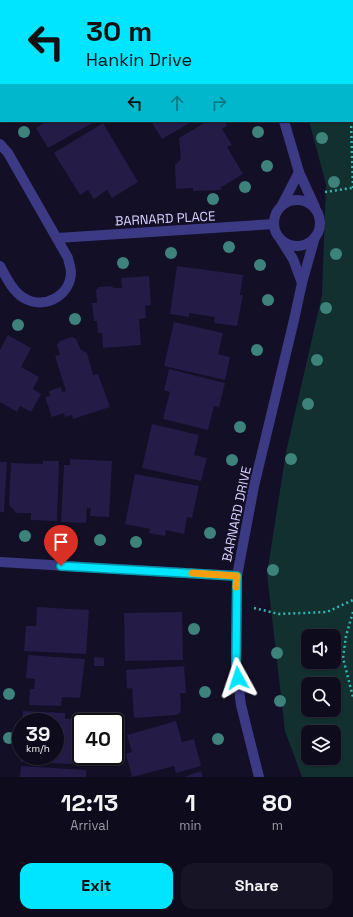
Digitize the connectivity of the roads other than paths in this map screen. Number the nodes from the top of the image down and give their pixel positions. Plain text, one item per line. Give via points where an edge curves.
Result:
1 (284, 122) edge
2 (0, 144) edge
3 (299, 172) junction
4 (282, 205) junction
5 (316, 209) junction
6 (274, 224) junction
7 (315, 237) junction
8 (57, 238) junction
9 (281, 240) junction
10 (0, 266) edge
11 (302, 282) junction
12 (0, 562) edge
13 (237, 576) junction
14 (259, 777) edge

1 - 3 street
2 - 8 street via 8,153
3 - 4 street
3 - 5 street
4 - 5 street via 296,199 311,204
4 - 6 street via 277,211
5 - 7 street via 321,224
6 - 8 street, BARNARD PLACE
6 - 9 street
7 - 9 street via 309,242 295,246
7 - 11 street, BARNARD DRIVE
8 - 10 street via 68,258 71,274 62,294 52,301 37,302 24,298 10,285
9 - 11 street
11 - 13 street, BARNARD DRIVE via 254,486
12 - 13 street
13 - 14 street, BARNARD DRIVE via 236,664 241,705

